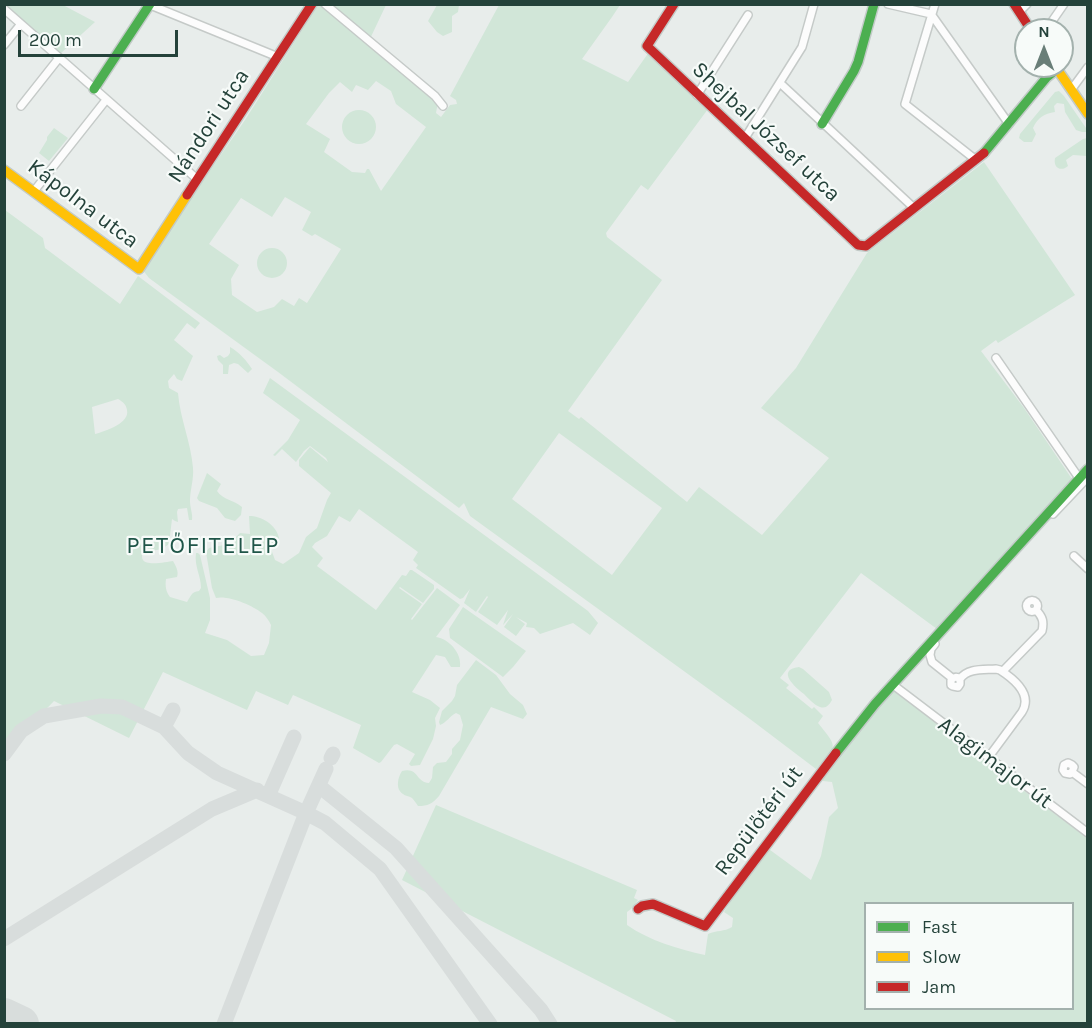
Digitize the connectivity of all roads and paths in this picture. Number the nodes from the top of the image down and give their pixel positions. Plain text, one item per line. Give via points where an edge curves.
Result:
1 (312, 4) edge
2 (325, 4) edge
3 (674, 4) edge
4 (814, 4) edge
5 (874, 4) edge
6 (888, 4) edge
7 (935, 4) edge
8 (1027, 4) edge
9 (1064, 4) edge
10 (149, 5) edge
11 (1016, 8) edge
12 (4, 9) edge
13 (932, 14) junction
14 (748, 15) dead end
15 (1054, 18) edge
16 (21, 24) junction
17 (4, 45) edge
18 (278, 57) junction
19 (59, 58) junction
20 (1088, 67) edge
21 (1046, 78) edge
22 (1063, 78) edge
23 (780, 83) junction
24 (94, 89) junction
25 (1071, 90) junction
26 (697, 94) junction
27 (106, 100) junction
28 (21, 106) dead end
29 (443, 106) dead end
30 (1088, 114) edge
31 (822, 124) junction
32 (1009, 124) junction
33 (745, 138) junction
34 (976, 160) junction
35 (4, 170) edge
36 (198, 179) junction
37 (34, 191) junction
38 (914, 208) junction
39 (139, 269) joint
40 (996, 358) dead end
41 (1088, 469) edge
42 (1083, 478) edge
43 (1074, 556) dead end
44 (1088, 569) edge
45 (1036, 610) dead end
46 (1003, 672) junction
47 (901, 674) junction
48 (892, 684) junction
49 (902, 693) junction
50 (988, 758) junction
51 (1072, 772) dead end
52 (1088, 784) edge
53 (1088, 833) edge
54 (638, 909) dead end

1 - 18 street, Nándori utca
2 - 29 street
3 - 26 street, Shejbal József utca via 647,46
4 - 23 street via 802,47
5 - 31 street via 858,62
6 - 13 street
7 - 13 street
8 - 11 street
9 - 15 street
10 - 18 street
10 - 24 street
12 - 16 street
13 - 32 street
13 - 34 street via 905,104
14 - 26 street
16 - 17 street
16 - 19 street
18 - 36 street, Nándori utca
19 - 24 street
19 - 28 street
20 - 25 street
21 - 32 street
22 - 25 street
23 - 31 street
23 - 33 street
24 - 27 street
25 - 30 street
26 - 33 street, Shejbal József utca
27 - 36 street
27 - 37 street
31 - 38 street
32 - 34 street
33 - 38 street, Shejbal József utca via 858,245 866,246
34 - 38 street
35 - 37 street, Kápolna utca
36 - 39 street, Nándori utca
37 - 39 street, Kápolna utca
40 - 42 street
41 - 42 street, Repülőtéri út
42 - 46 street via 931,649 932,662 956,679 968,672
42 - 47 street, Repülőtéri út
43 - 44 street
45 - 46 street via 1042,616 1042,631
46 - 50 street via 1024,692 1026,702
47 - 48 street, Repülőtéri út
47 - 49 street
48 - 49 street
48 - 54 street, Repülőtéri út via 705,926 653,904
49 - 50 street, Alagimajor út
50 - 53 street, Alagimajor út
51 - 52 street

